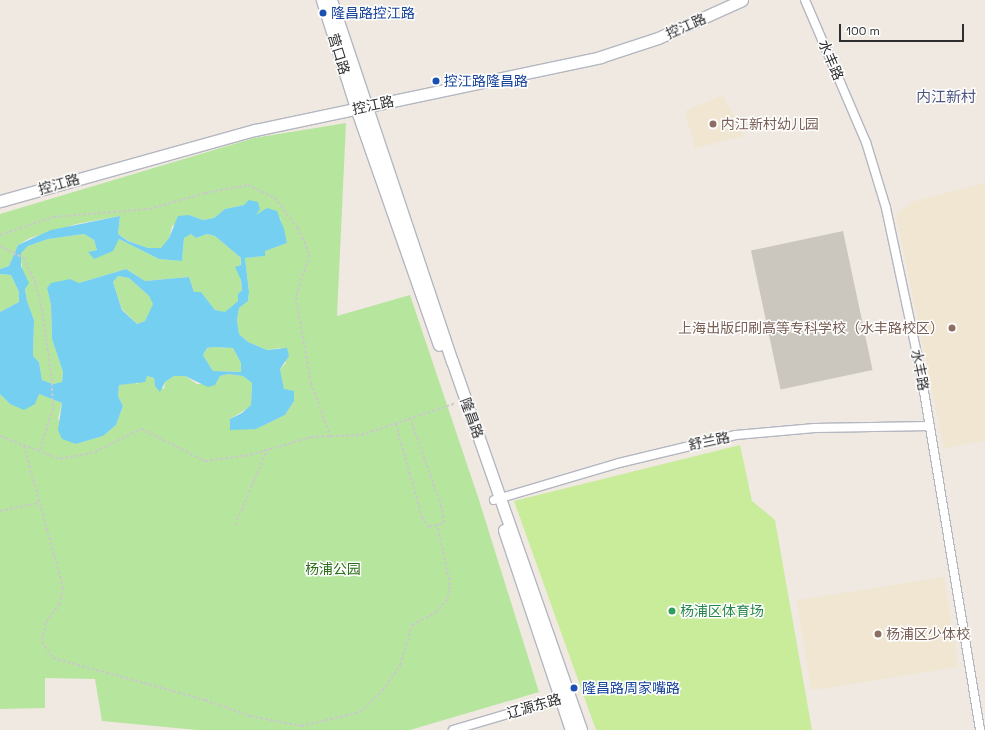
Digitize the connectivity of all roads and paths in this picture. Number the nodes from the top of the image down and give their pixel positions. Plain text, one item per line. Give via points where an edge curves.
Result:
1 (322, 0) edge
2 (331, 0) edge
3 (742, 0) edge
4 (805, 0) edge
5 (360, 107) junction
6 (0, 201) edge
7 (0, 235) edge
8 (0, 246) edge
9 (459, 401) junction
10 (410, 419) junction
11 (396, 424) junction
12 (930, 426) junction
13 (0, 436) edge
14 (331, 436) junction
15 (24, 446) junction
16 (267, 450) junction
17 (40, 452) junction
18 (498, 498) junction
19 (38, 503) junction
20 (0, 511) edge
21 (236, 525) dead end
22 (437, 525) junction
23 (565, 697) junction
24 (453, 730) edge
25 (571, 730) edge
26 (581, 730) edge
27 (980, 730) edge

1 - 5 main road, 营口路
2 - 5 main road, 营口路
3 - 5 main road, 控江路 via 631,48 564,66
4 - 12 street, 水丰路 via 866,142 877,174 921,373
5 - 6 main road, 控江路 via 173,151
5 - 9 main road, 隆昌路
5 - 18 main road, 隆昌路
7 - 14 path via 53,217 149,209 205,193 248,185 275,198 298,228 310,255 296,297 311,384
8 - 17 path via 24,258 36,284 52,378 53,409
9 - 10 path
9 - 18 main road, 隆昌路
10 - 11 path
10 - 22 path via 441,506 444,523
11 - 14 path via 361,435
11 - 22 path via 422,517 429,527
12 - 18 street, 舒兰路 via 814,428 736,435 678,447
12 - 27 street, 水丰路
13 - 15 path
14 - 16 path via 311,437
15 - 17 path
15 - 19 path via 36,483
16 - 17 path via 250,455 205,460 141,429 95,452 60,460
16 - 21 path
18 - 23 main road, 隆昌路
19 - 20 path
19 - 22 path via 64,587 60,604 46,623 42,642 53,658 205,700 250,716 302,726 360,712 382,691 400,666 412,625 435,613 447,599 450,585
23 - 24 street, 辽源东路
23 - 25 main road, 隆昌路
23 - 26 main road, 隆昌路

